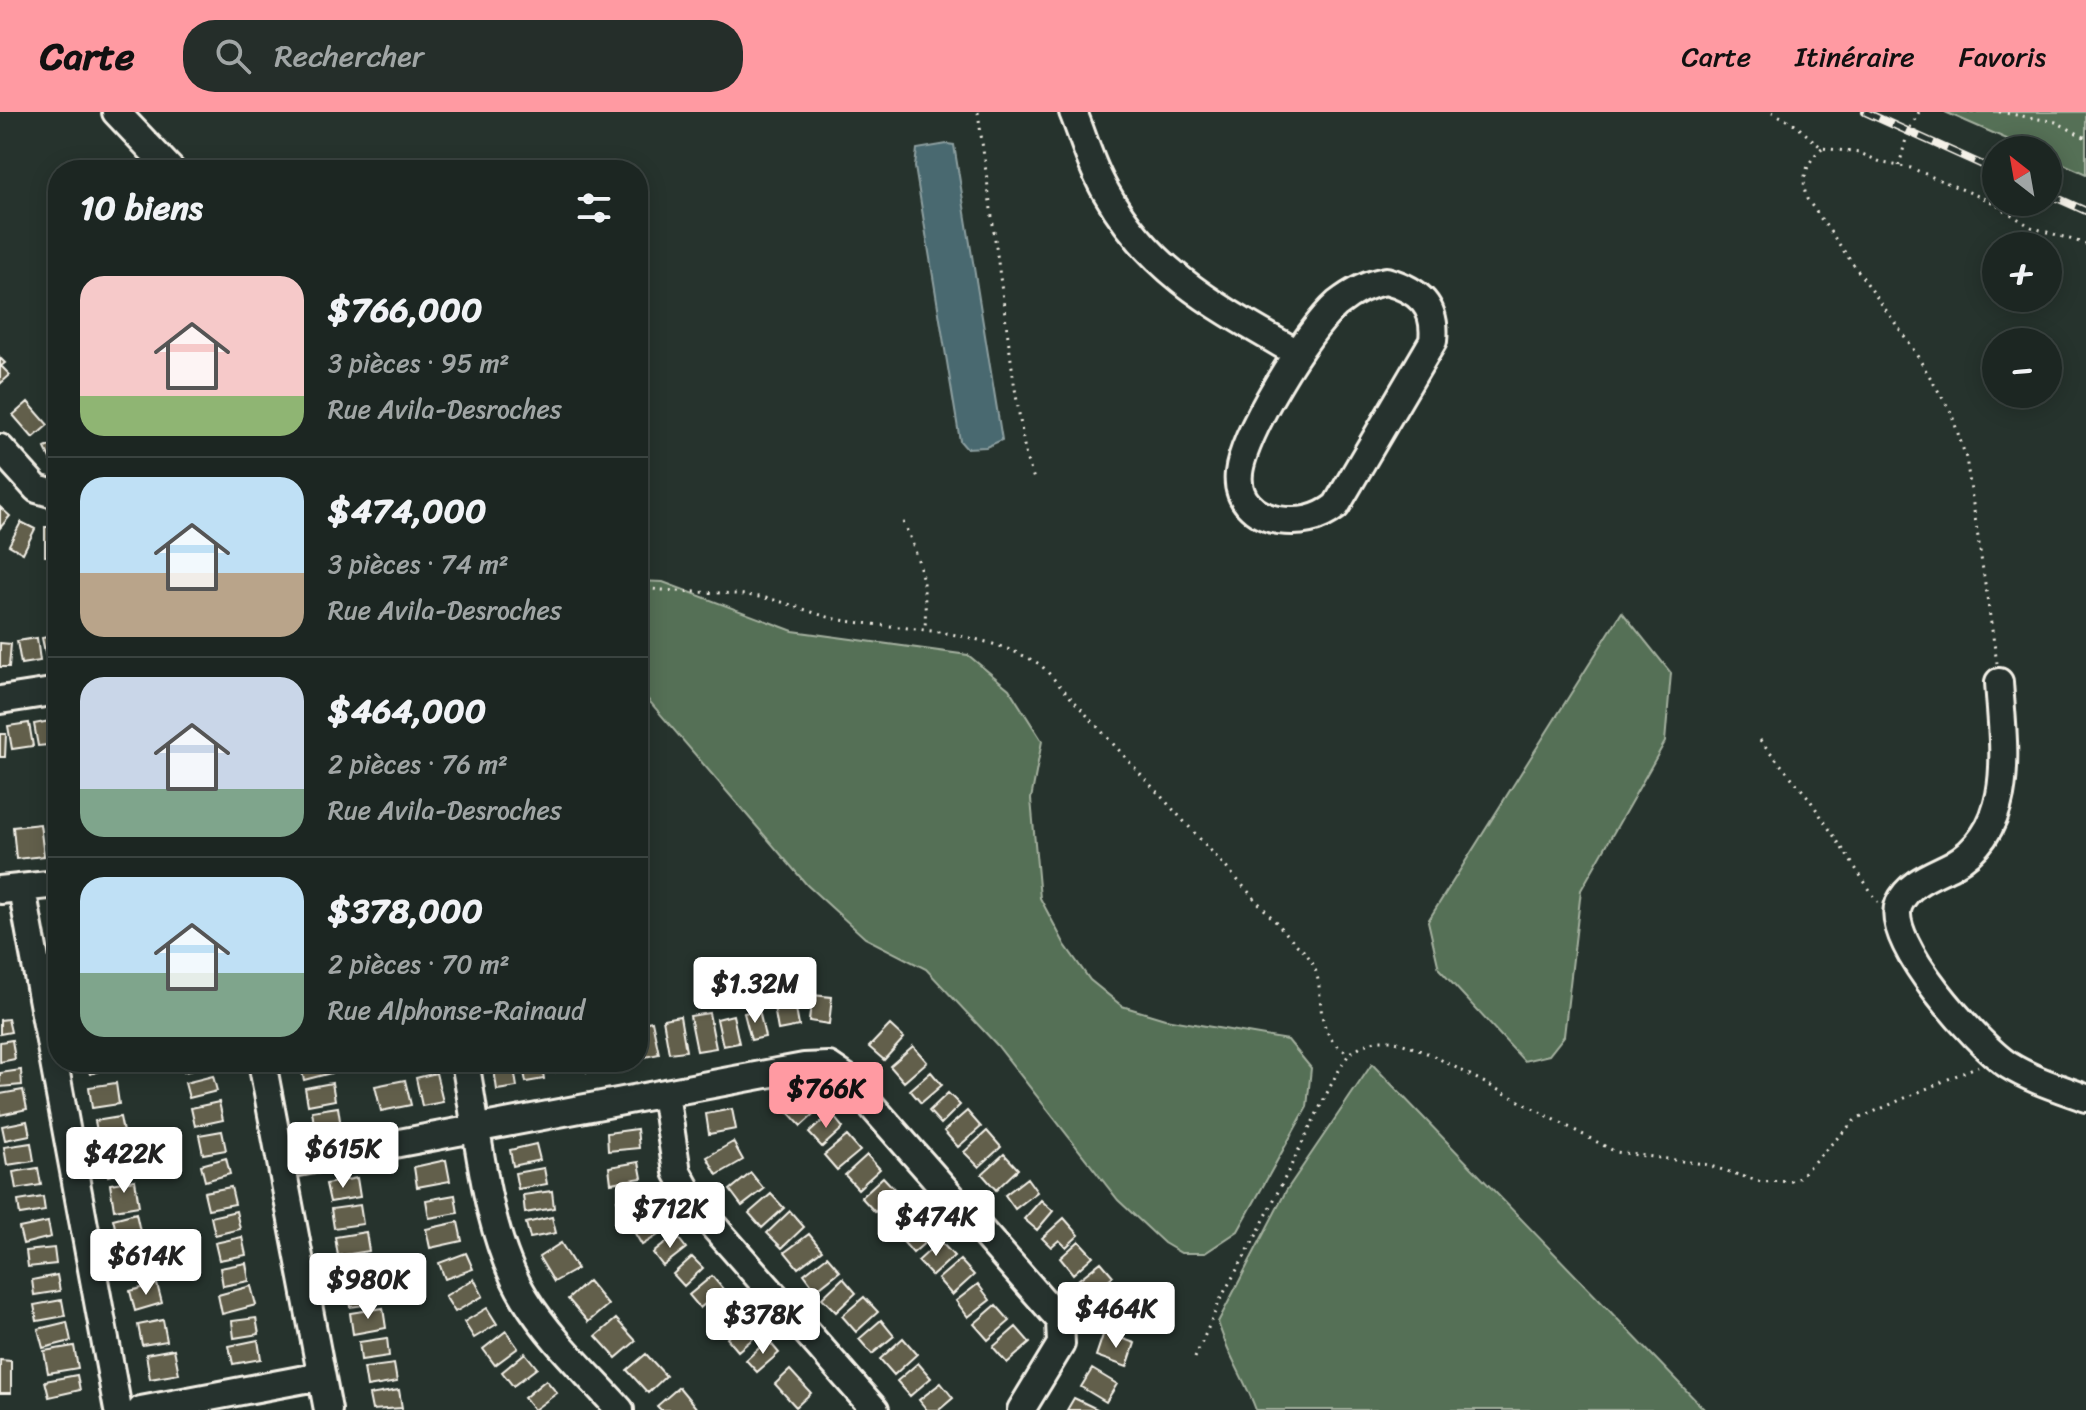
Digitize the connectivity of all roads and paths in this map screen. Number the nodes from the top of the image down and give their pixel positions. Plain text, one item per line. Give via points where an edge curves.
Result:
1 (116, 112) edge
2 (978, 112) edge
3 (1073, 112) edge
4 (1772, 112) edge
5 (1919, 112) edge
6 (1999, 112) edge
7 (2086, 138) edge
8 (1822, 148) junction
9 (162, 160) edge
10 (1899, 166) junction
11 (2086, 244) edge
12 (1297, 353) junction
13 (0, 448) edge
14 (1034, 479) dead end
15 (48, 492) edge
16 (903, 522) dead end
17 (648, 588) edge
18 (925, 630) junction
19 (1999, 682) joint
20 (48, 693) edge
21 (0, 700) edge
22 (1760, 740) dead end
23 (48, 885) edge
24 (11, 890) edge
25 (1897, 921) junction
26 (1993, 1053) junction
27 (1349, 1054) junction
28 (48, 1070) edge
29 (48, 1072) edge
30 (264, 1072) edge
31 (467, 1072) edge
32 (665, 1094) junction
33 (2086, 1098) edge
34 (477, 1128) junction
35 (282, 1165) junction
36 (1195, 1358) dead end
37 (321, 1376) junction
38 (118, 1410) edge
39 (141, 1410) edge
40 (328, 1410) edge
41 (620, 1410) edge
42 (875, 1410) edge
43 (1021, 1410) edge

1 - 9 street
2 - 14 path via 1014,382
3 - 12 street via 1104,190 1150,255 1195,292
4 - 8 path
5 - 10 path
6 - 7 path via 2056,122
8 - 10 path
8 - 19 path via 1803,177 1807,199 1910,344 1961,435
10 - 11 path via 1990,201 2031,227
12 - 12 street via 1336,305 1371,283 1402,285 1426,302 1433,315 1433,341 1336,506 1310,520 1291,521 1261,516 1248,506 1239,474 1250,439
13 - 15 street via 37,489
16 - 18 path via 922,568
17 - 18 path via 764,597 832,618
18 - 27 path via 998,645 1024,655 1054,677 1311,956 1327,1034
19 - 25 street via 2003,777 1992,824 1970,853 1912,887 1898,906
20 - 21 street
22 - 25 path via 1808,797 1882,908
23 - 24 street
24 - 28 street
25 - 26 street via 1918,965
26 - 27 path via 1942,1084 1855,1120 1804,1176 1780,1183 1704,1164 1616,1152 1411,1046 1378,1040
26 - 33 street via 2031,1078
27 - 36 path
29 - 38 street
30 - 35 street
31 - 34 street
32 - 34 street
32 - 42 street via 677,1172 689,1197
32 - 43 street via 818,1065 843,1074 1060,1320 1061,1344
34 - 35 street
34 - 41 street via 499,1241 518,1286 540,1321
35 - 37 street
37 - 39 street
37 - 40 street

